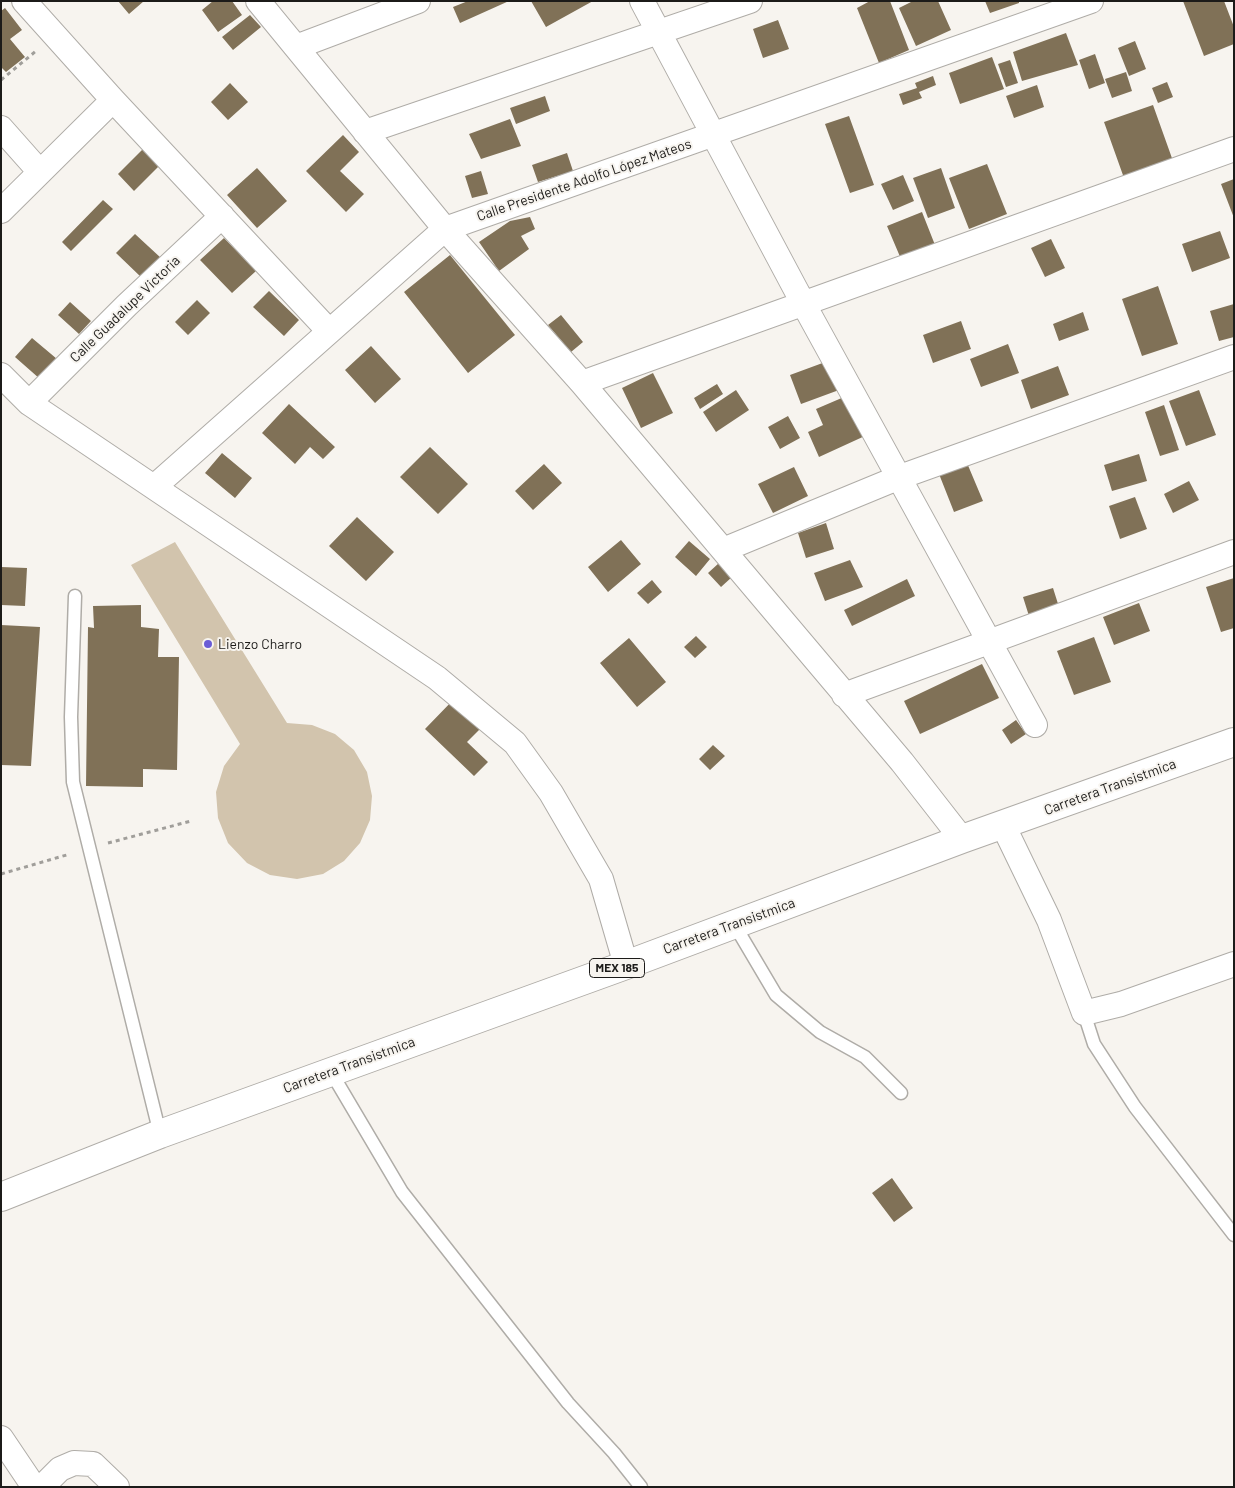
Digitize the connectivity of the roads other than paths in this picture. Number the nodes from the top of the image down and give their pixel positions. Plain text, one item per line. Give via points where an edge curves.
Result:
1 (24, 1) edge
2 (258, 1) edge
3 (418, 1) edge
4 (642, 1) edge
5 (750, 1) edge
6 (1091, 1) edge
7 (658, 32) junction
8 (296, 48) junction
9 (113, 100) junction
10 (1, 128) edge
11 (365, 132) junction
12 (714, 134) junction
13 (1234, 149) edge
14 (40, 172) junction
15 (1, 210) edge
16 (222, 216) junction
17 (445, 229) junction
18 (803, 303) junction
19 (330, 331) junction
20 (1234, 357) edge
21 (1, 374) edge
22 (582, 383) junction
23 (29, 403) junction
24 (900, 476) junction
25 (154, 487) junction
26 (723, 550) junction
27 (1234, 552) edge
28 (75, 596) dead end
29 (990, 641) junction
30 (844, 695) junction
31 (1035, 726) dead end
32 (1234, 742) edge
33 (1003, 825) junction
34 (962, 839) junction
35 (734, 924) junction
36 (626, 964) junction
37 (1234, 964) edge
38 (1084, 1014) junction
39 (331, 1072) junction
40 (901, 1092) dead end
41 (160, 1134) junction
42 (1, 1197) edge
43 (1234, 1234) edge
44 (1, 1438) edge
45 (34, 1487) edge
46 (42, 1487) edge
47 (117, 1487) edge
48 (641, 1487) edge

1 - 9 street
2 - 8 street
3 - 8 street
4 - 7 street
5 - 7 street
6 - 12 street, Calle Presidente Adolfo López Mateos
7 - 11 street
7 - 12 street
8 - 11 street
9 - 14 street
9 - 16 street
10 - 14 street
11 - 17 street
12 - 17 street, Calle Presidente Adolfo López Mateos
12 - 18 street
13 - 18 street
14 - 15 street
16 - 19 street
16 - 23 street, Calle Guadalupe Victoria
17 - 19 street, Calle Presidente Adolfo López Mateos
17 - 22 street
18 - 22 street
18 - 24 street
19 - 25 street, Calle Presidente Adolfo López Mateos
20 - 24 street
21 - 23 street
22 - 26 street
23 - 25 street
24 - 26 street
24 - 29 street
25 - 36 street via 437,678 515,744 551,793 601,879
26 - 30 street
27 - 29 street
28 - 41 lane via 70,717 73,782
29 - 30 street
29 - 31 street
30 - 34 street
32 - 33 main road, Carretera Transistmica / MEX 185
33 - 34 main road, Carretera Transistmica / MEX 185
33 - 38 street via 1049,920
34 - 35 main road, Carretera Transistmica / MEX 185
35 - 36 main road, Carretera Transistmica / MEX 185
35 - 40 lane via 776,995 820,1032 865,1057
36 - 39 main road, Carretera Transistmica / MEX 185
37 - 38 street
38 - 43 lane via 1094,1044 1136,1107
39 - 41 main road, Carretera Transistmica / MEX 185
39 - 48 lane via 402,1192 568,1402
41 - 42 main road, Carretera Transistmica / MEX 185
44 - 45 street
46 - 47 street via 60,1469 74,1463 93,1464

